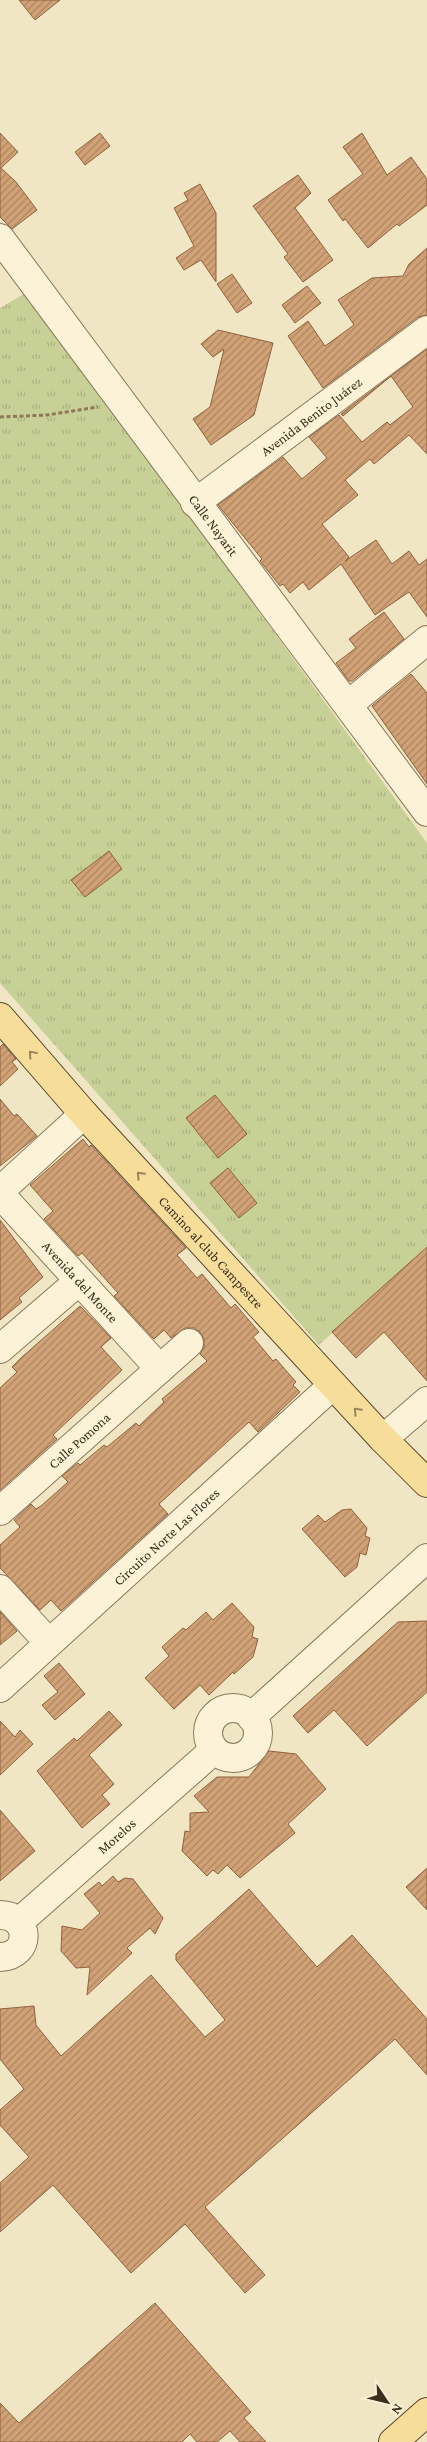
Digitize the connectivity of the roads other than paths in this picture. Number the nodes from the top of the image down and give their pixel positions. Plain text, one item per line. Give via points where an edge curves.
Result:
1 (0, 238) edge
2 (427, 330) edge
3 (195, 503) junction
4 (427, 640) edge
5 (348, 705) junction
6 (427, 812) edge
7 (0, 1017) edge
8 (84, 1114) junction
9 (0, 1192) edge
10 (79, 1281) junction
11 (189, 1343) dead end
12 (0, 1349) edge
13 (160, 1369) junction
14 (333, 1385) junction
15 (427, 1401) edge
16 (383, 1439) junction
17 (427, 1483) edge
18 (0, 1511) edge
19 (427, 1558) edge
20 (0, 1590) edge
21 (48, 1642) junction
22 (0, 1688) edge
23 (9, 1919) edge
24 (0, 1957) edge
25 (427, 2412) edge
26 (393, 2442) edge

1 - 3 street, Calle Nayarit
2 - 3 street, Avenida Benito Juárez
3 - 5 street, Calle Nayarit
4 - 5 street
5 - 6 street, Calle Nayarit
8 -> 7 main road, Camino al club Campestre
8 - 9 street
14 -> 8 main road, Camino al club Campestre
9 - 10 street, Avenida del Monte
10 - 12 street
10 - 13 street, Avenida del Monte
11 - 13 street, Calle Pomona
13 - 18 street, Calle Pomona
16 -> 14 main road, Camino al club Campestre
14 - 21 street, Circuito Norte Las Flores
15 - 16 street
16 - 17 main road, Camino al club Campestre
19 - 23 street, Morelos via 251,1717 258,1733 246,1755 229,1758 214,1750
20 - 21 street
21 - 22 street, Circuito Norte Las Flores
23 - 24 street via 22,1928 22,1943 13,1954
25 - 26 main road

